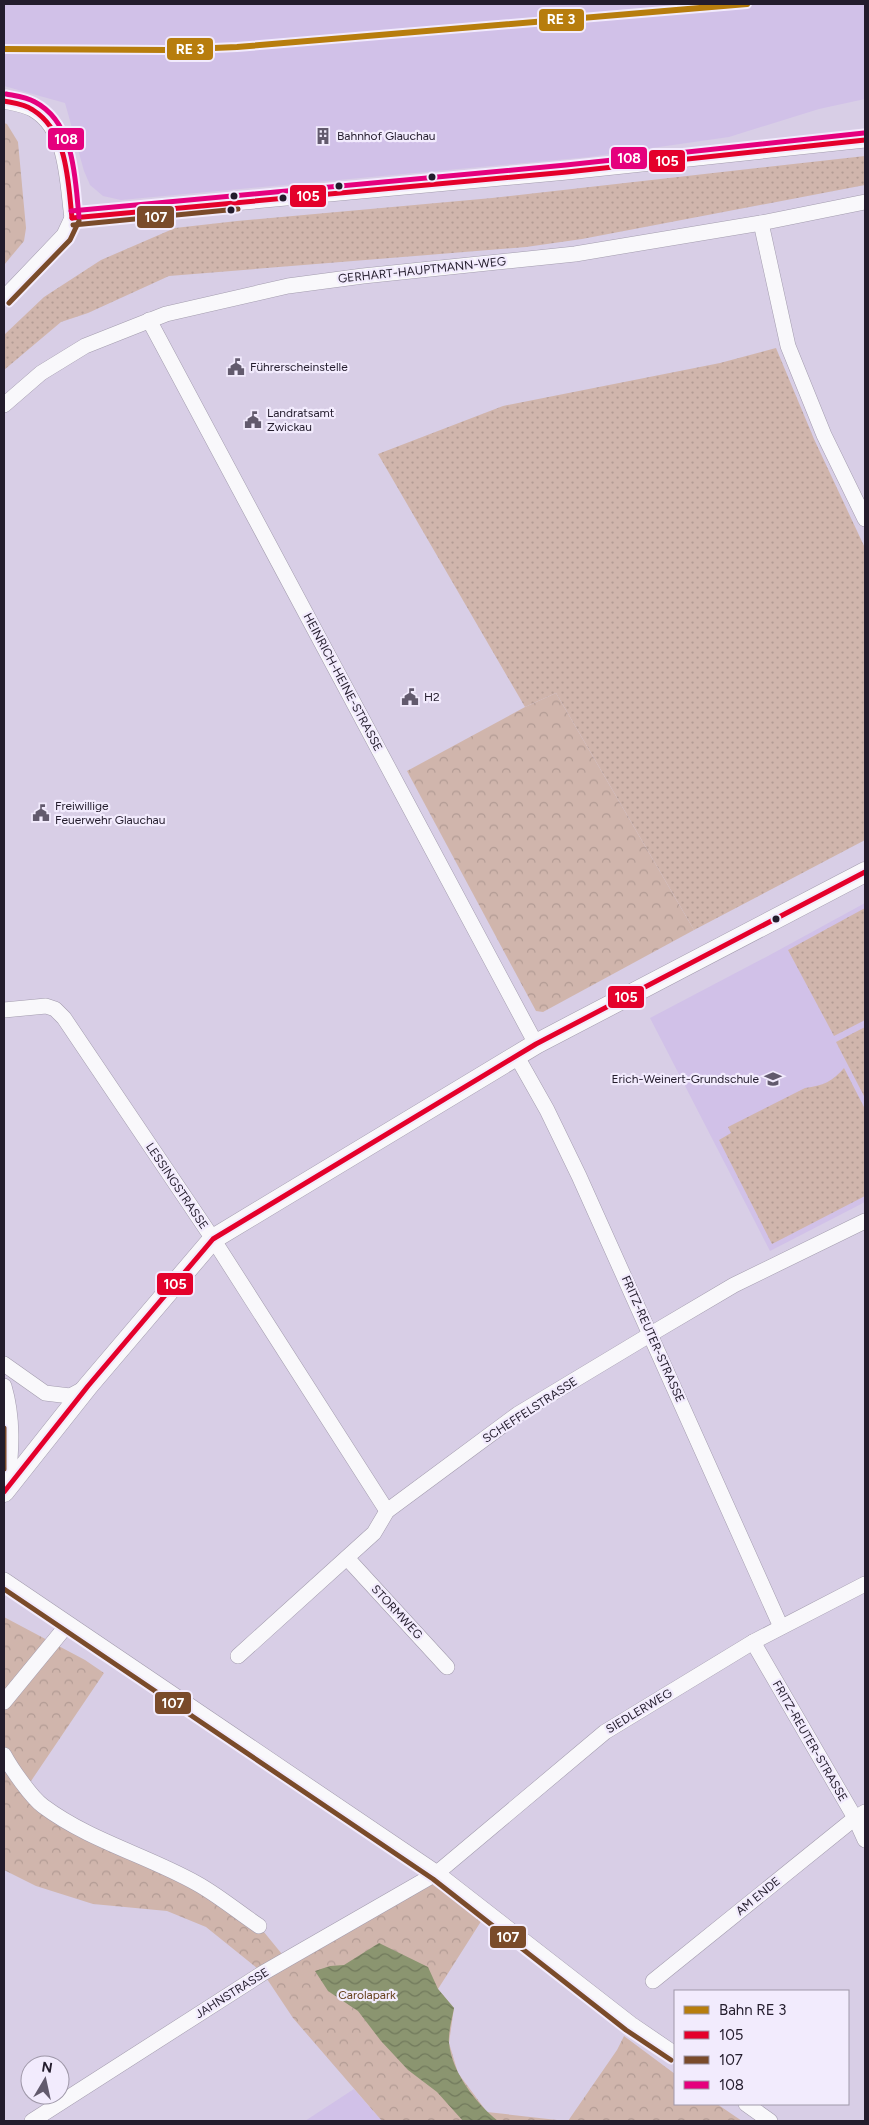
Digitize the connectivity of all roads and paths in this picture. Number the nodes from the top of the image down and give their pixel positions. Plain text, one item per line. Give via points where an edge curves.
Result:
1 (4, 101) edge
2 (865, 140) edge
3 (865, 202) edge
4 (72, 218) junction
5 (761, 223) junction
6 (4, 298) edge
7 (149, 320) junction
8 (4, 405) edge
9 (865, 519) edge
10 (865, 872) edge
11 (4, 1010) edge
12 (536, 1044) junction
13 (516, 1055) junction
14 (865, 1221) edge
15 (213, 1239) junction
16 (651, 1334) junction
17 (4, 1364) edge
18 (4, 1386) edge
19 (88, 1386) junction
20 (6, 1488) edge
21 (387, 1511) junction
22 (347, 1558) junction
23 (4, 1580) edge
24 (865, 1584) edge
25 (68, 1624) junction
26 (781, 1627) junction
27 (753, 1642) junction
28 (238, 1656) dead end
29 (447, 1667) dead end
30 (4, 1702) edge
31 (4, 1755) edge
32 (860, 1815) edge
33 (865, 1840) edge
34 (436, 1873) junction
35 (259, 1926) dead end
36 (653, 1980) dead end
37 (674, 2053) edge
38 (747, 2105) edge
39 (32, 2121) edge
40 (770, 2121) edge

1 - 4 street via 33,110 50,124 64,163
2 - 4 street via 567,172
3 - 5 street, GERHART-HAUPTMANN-WEG
4 - 6 street via 64,235
5 - 7 street, GERHART-HAUPTMANN-WEG via 574,254 288,286
5 - 9 street via 788,346 824,434
7 - 8 street, GERHART-HAUPTMANN-WEG via 85,346 41,373
7 - 12 street, HEINRICH-HEINE-STRASSE
10 - 12 street
11 - 15 street, LESSINGSTRASSE via 46,1006 64,1018
12 - 13 street
13 - 15 street
13 - 16 street, FRITZ-REUTER-STRASSE via 547,1110
14 - 16 street, SCHEFFELSTRASSE via 734,1285
15 - 19 street
15 - 21 street, LESSINGSTRASSE
16 - 21 street, SCHEFFELSTRASSE via 518,1414
16 - 26 street, FRITZ-REUTER-STRASSE
17 - 19 street via 46,1393 70,1396
18 - 20 street via 12,1440
19 - 20 street
21 - 22 street, SCHEFFELSTRASSE via 374,1533
22 - 28 street, SCHEFFELSTRASSE
22 - 29 street, STORMWEG
23 - 25 street
24 - 26 street, SIEDLERWEG
25 - 30 street
25 - 34 street
26 - 27 street, SIEDLERWEG
27 - 32 street, FRITZ-REUTER-STRASSE
27 - 34 street, SIEDLERWEG via 605,1732
31 - 35 street via 41,1805 103,1842 197,1884
32 - 33 street, FRITZ-REUTER-STRASSE
32 - 36 street, AM ENDE
34 - 37 street via 630,2024
34 - 39 street, JAHNSTRASSE via 263,1973
38 - 40 street

